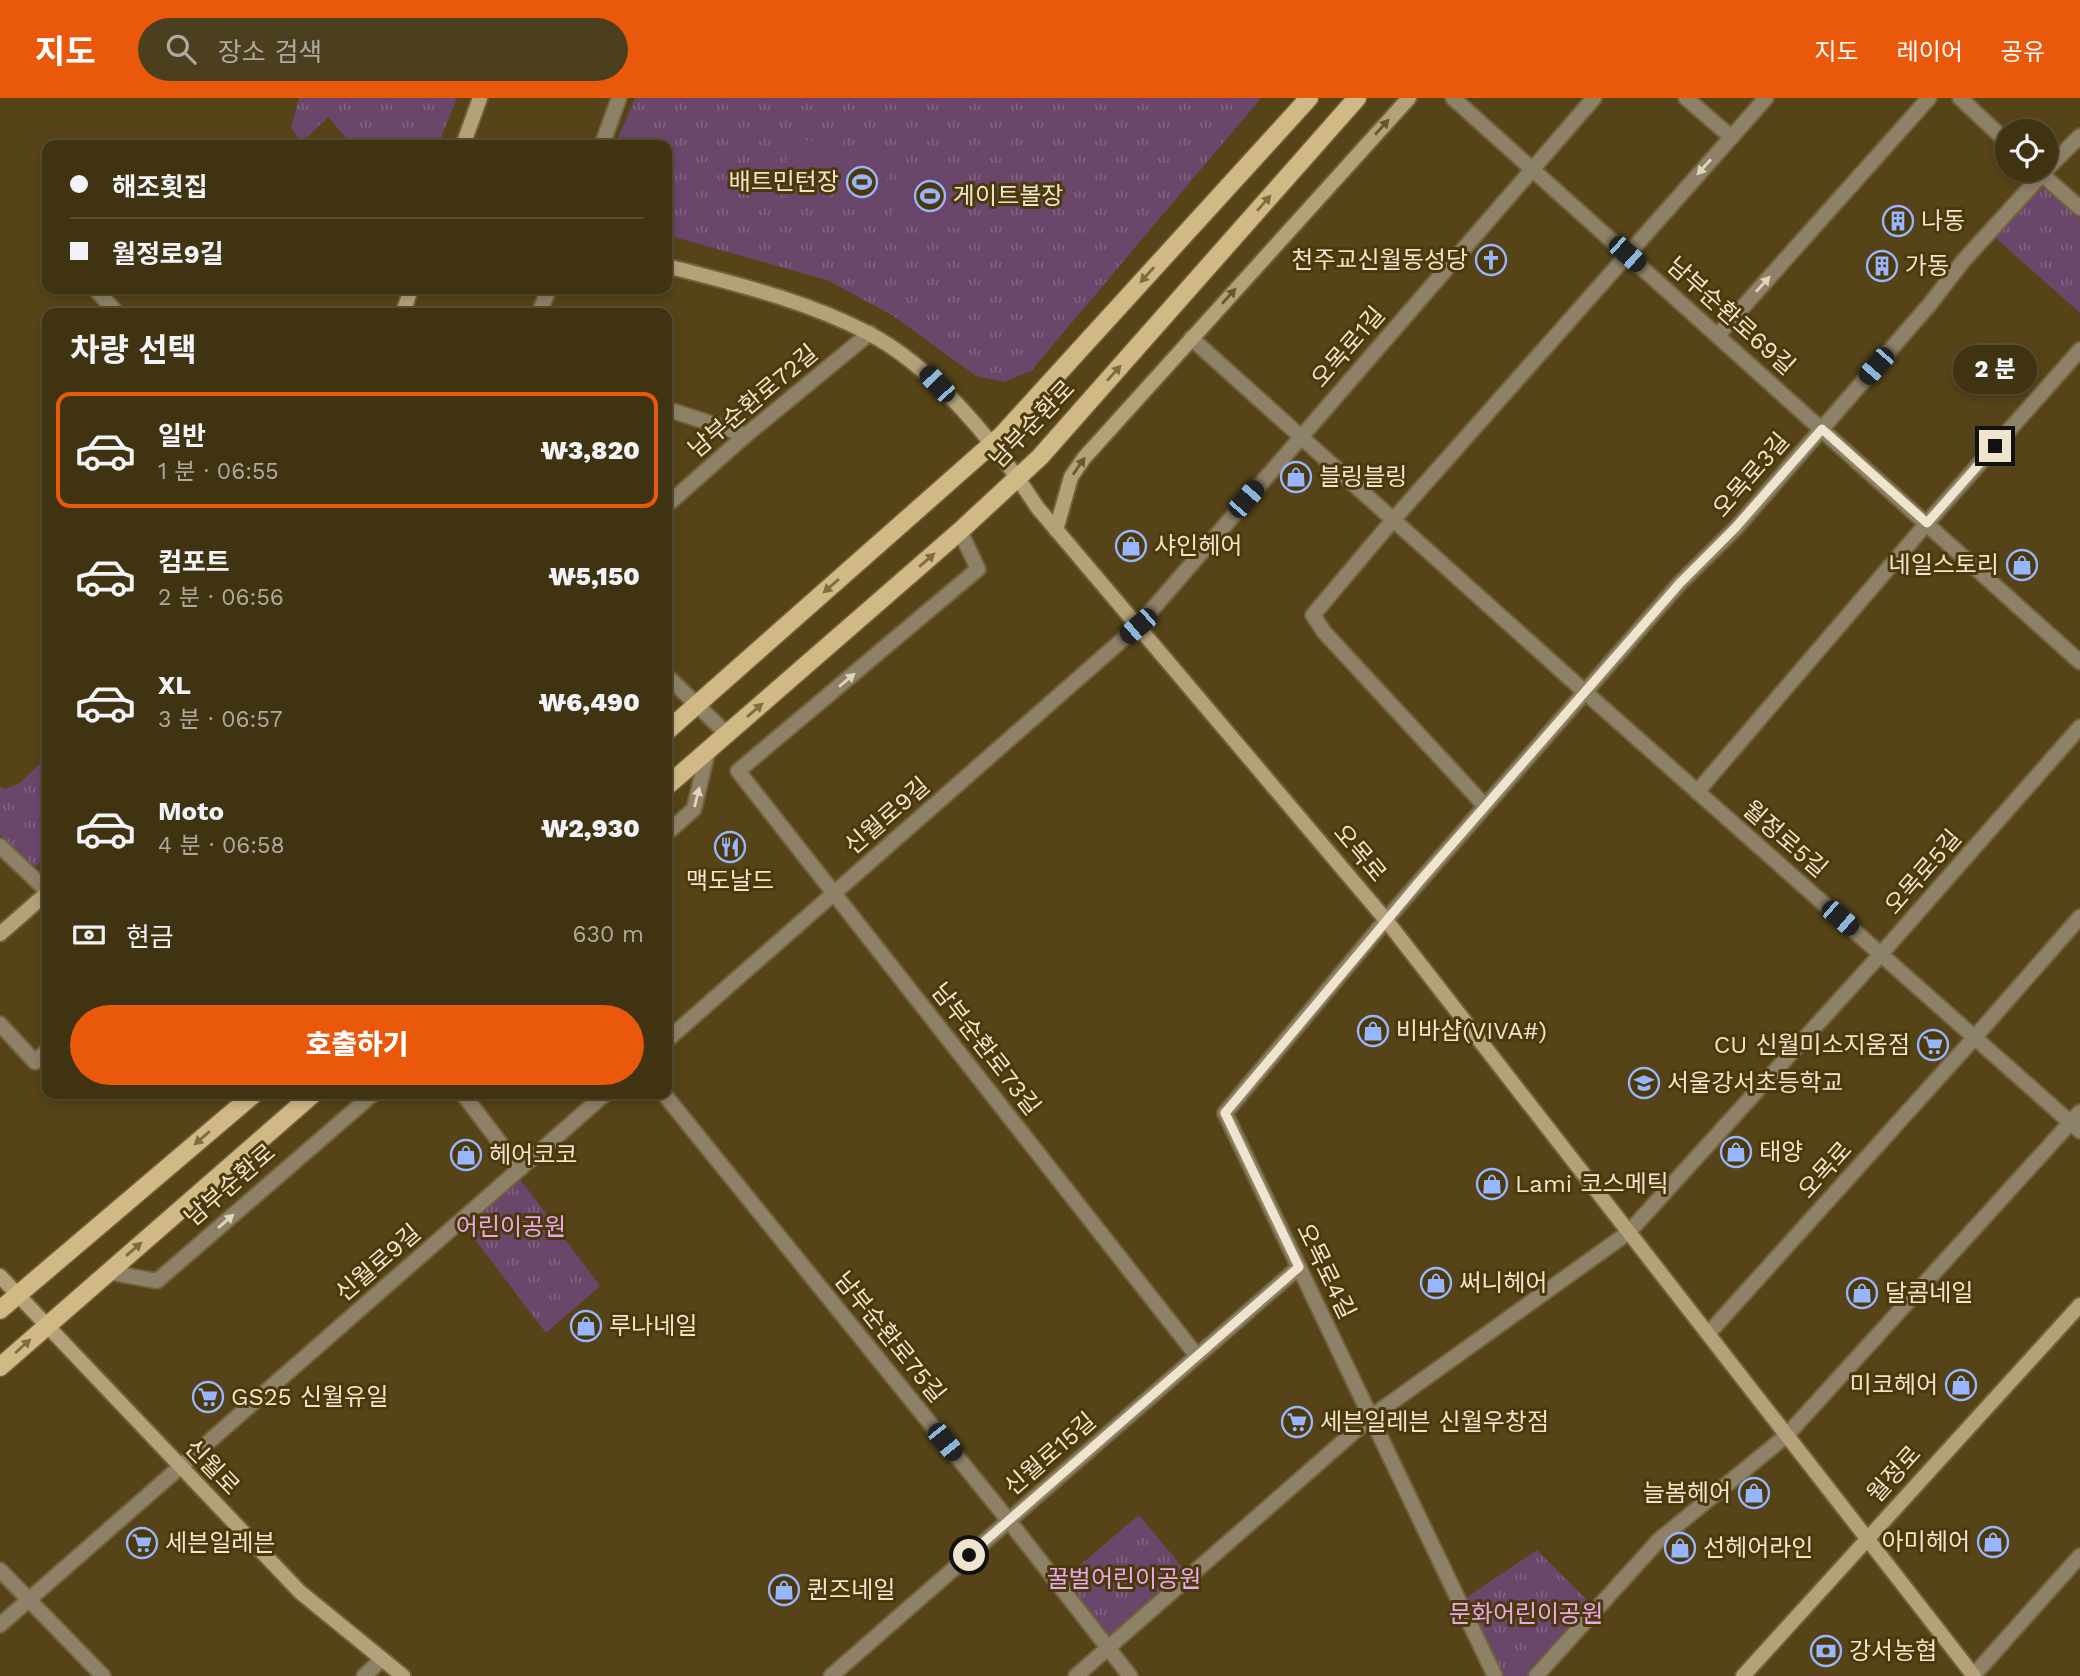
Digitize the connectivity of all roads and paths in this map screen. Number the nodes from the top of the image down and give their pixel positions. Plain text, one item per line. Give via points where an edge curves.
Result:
1 (480, 98) edge
2 (619, 98) edge
3 (1309, 98) edge
4 (1357, 98) edge
5 (1409, 98) edge
6 (1453, 98) edge
7 (1594, 98) edge
8 (1686, 98) edge
9 (1766, 98) edge
10 (1929, 98) edge
11 (1960, 98) edge
12 (1995, 131) edge
13 (2080, 136) edge
14 (1731, 137) junction
15 (465, 140) edge
16 (604, 140) edge
17 (2058, 156) edge
18 (1531, 168) junction
19 (2032, 182) edge
20 (2053, 182) edge
21 (2080, 208) edge
22 (1627, 254) junction
23 (672, 266) edge
24 (100, 294) edge
25 (112, 308) edge
26 (870, 333) junction
27 (1718, 335) junction
28 (1191, 338) junction
29 (2080, 350) edge
30 (672, 411) edge
31 (1822, 429) junction
32 (746, 435) junction
33 (1301, 436) junction
34 (992, 443) junction
35 (1017, 477) junction
36 (672, 501) edge
37 (1394, 520) junction
38 (1927, 523) junction
39 (1056, 530) junction
40 (960, 531) junction
41 (1138, 626) junction
42 (2080, 662) edge
43 (672, 681) edge
44 (1585, 692) junction
45 (697, 705) junction
46 (672, 727) edge
47 (2080, 727) edge
48 (727, 734) junction
49 (709, 750) junction
50 (672, 782) edge
51 (1697, 792) junction
52 (1485, 806) junction
53 (672, 829) edge
54 (0, 846) edge
55 (42, 887) edge
56 (833, 893) junction
57 (42, 896) edge
58 (2080, 917) edge
59 (1386, 919) junction
60 (0, 934) edge
61 (1881, 954) junction
62 (0, 1024) edge
63 (672, 1036) edge
64 (1975, 1037) junction
65 (42, 1056) edge
66 (248, 1099) edge
67 (307, 1099) edge
68 (367, 1099) edge
69 (468, 1099) edge
70 (599, 1099) edge
71 (668, 1099) edge
72 (2077, 1122) edge
73 (520, 1169) junction
74 (1629, 1232) junction
75 (1299, 1267) junction
76 (108, 1272) junction
77 (0, 1276) edge
78 (18, 1296) junction
79 (2080, 1305) edge
80 (0, 1310) edge
81 (46, 1326) junction
82 (1708, 1334) junction
83 (1197, 1356) junction
84 (0, 1367) edge
85 (1371, 1417) junction
86 (1787, 1435) junction
87 (180, 1467) junction
88 (1009, 1521) junction
89 (1866, 1538) junction
90 (2077, 1565) edge
91 (0, 1570) edge
92 (29, 1600) junction
93 (0, 1625) edge
94 (1108, 1648) junction
95 (382, 1659) junction
96 (103, 1676) edge
97 (364, 1676) edge
98 (403, 1676) edge
99 (831, 1676) edge
100 (1076, 1676) edge
101 (1130, 1676) edge
102 (1495, 1676) edge
103 (1536, 1676) edge
104 (1744, 1676) edge
105 (1973, 1676) edge

1 - 15 main road
2 - 16 street
3 -> 34 main road, 남부순환로
35 -> 4 main road, 남부순환로 via 1040,457
28 -> 5 main road
6 - 18 street, 남부순환로69길
7 - 18 street, 오목로1길
8 - 14 street
9 - 14 street
27 -> 10 street
11 - 12 street
13 - 17 street, 오목로3길
14 -> 22 street
18 - 22 street, 남부순환로69길
18 - 33 street, 오목로1길
19 - 31 street, 오목로3길
20 - 21 street
22 - 27 street, 남부순환로69길
22 - 37 street
23 - 26 main road, 남부순환로72길 via 785,298
24 - 25 street
26 - 32 street, 남부순환로72길
26 - 34 main road, 남부순환로72길 via 927,373
27 - 31 street, 남부순환로69길
28 - 33 street, 월정로5길
39 -> 28 main road via 1071,477 1084,458
29 - 38 street
30 - 32 street
31 - 38 street, 남부순환로69길
31 - 44 street, 오목로3길
32 - 36 street, 남부순환로72길
33 - 37 street, 월정로5길
33 - 41 street, 오목로1길
34 - 35 main road, 오목로
34 -> 45 main road, 남부순환로
35 - 39 main road, 오목로
35 - 40 main road, 남부순환로
37 - 44 street, 월정로5길
37 - 52 street via 1313,615
38 - 42 street, 남부순환로69길
38 - 51 street
39 - 41 main road, 오목로
48 -> 40 main road, 남부순환로
56 -> 40 street, 남부순환로73길 via 738,771 978,569
41 - 56 street, 신월로9길
41 - 59 main road, 오목로
43 - 45 street
44 - 51 street, 월정로5길
44 - 52 street, 오목로3길
45 - 46 main road, 남부순환로
45 - 48 street
47 - 61 street, 오목로5길
48 - 49 main road, 남부순환로
49 - 50 main road, 남부순환로
53 -> 49 street via 694,809
51 - 61 street, 월정로5길
52 - 59 street, 오목로3길
54 - 55 street
56 - 63 street, 신월로9길
56 - 83 street, 남부순환로73길
57 - 60 main road
58 - 64 street, 오목로
59 - 74 main road, 오목로
59 - 75 street, 오목로4길 via 1225,1113
61 - 64 street, 월정로5길
61 - 74 street, 오목로5길
62 - 65 street via 35,1062
64 - 72 street, 월정로5길
64 - 82 street, 오목로
66 -> 78 main road
76 -> 67 main road, 남부순환로
76 -> 68 street, 남부순환로 via 157,1281
69 - 73 street
70 - 73 street, 신월로9길
71 - 88 street, 남부순환로75길
72 - 86 street
73 - 87 street, 신월로9길
74 - 82 main road, 오목로
74 - 85 street, 오목로5길
75 - 83 street, 신월로15길
75 - 85 street, 오목로4길
76 - 81 main road, 남부순환로
77 - 78 main road, 신월로
78 - 80 main road
78 - 81 main road, 신월로
79 - 89 main road, 월정로
84 -> 81 main road, 남부순환로
81 - 87 main road, 신월로
82 - 86 main road, 오목로
83 - 88 street, 신월로15길
85 - 94 street, 오목로5길
85 - 102 street, 오목로4길
86 - 89 main road, 오목로
86 - 103 street via 1659,1540
87 - 92 street, 신월로9길
87 - 95 main road, 신월로 via 300,1592
88 - 94 street, 남부순환로75길
88 - 99 street, 신월로15길
89 - 104 main road, 월정로
89 - 105 main road, 오목로
90 - 105 street
91 - 92 street
92 - 93 street, 신월로9길
92 - 96 street
94 - 100 street, 오목로5길
94 - 101 street, 남부순환로75길
95 - 97 street
95 - 98 main road, 신월로

